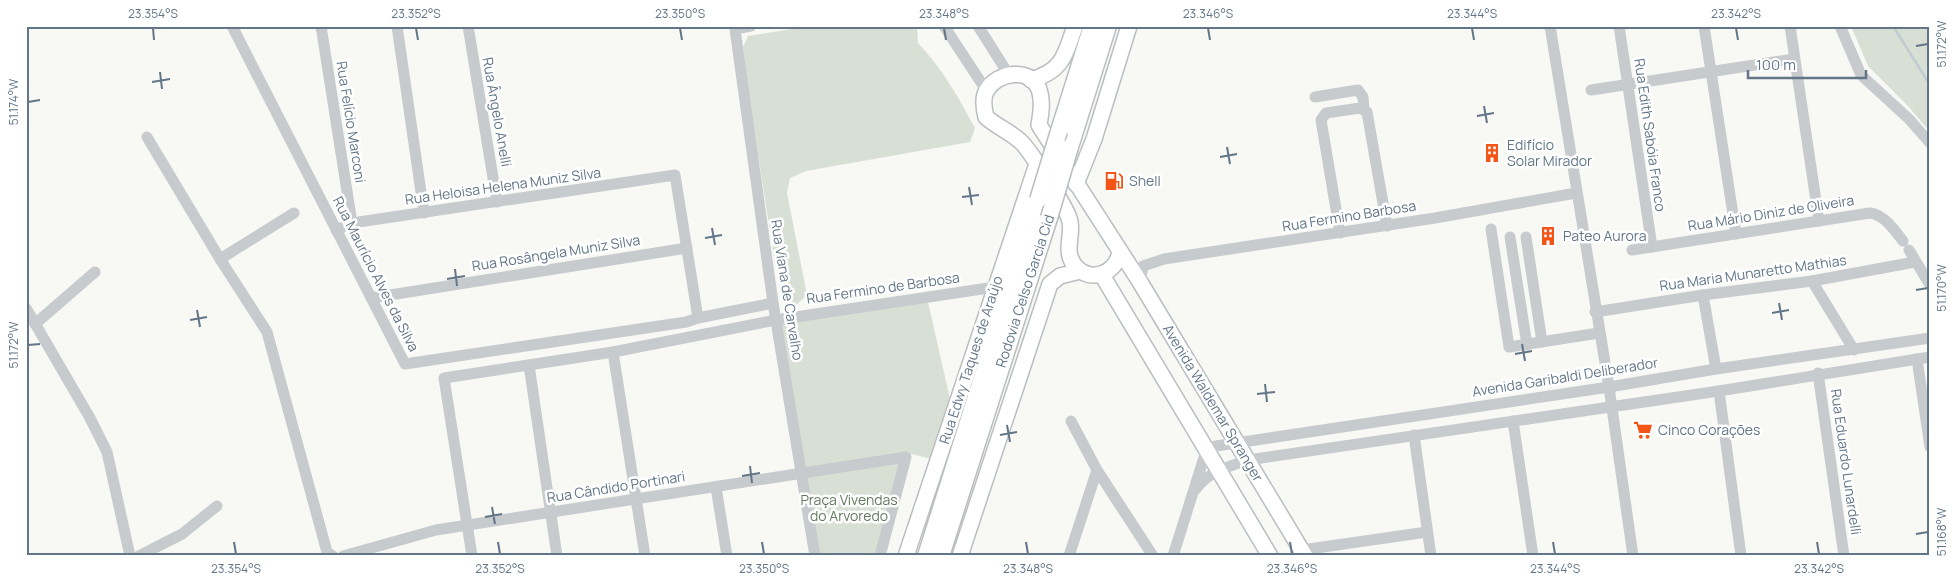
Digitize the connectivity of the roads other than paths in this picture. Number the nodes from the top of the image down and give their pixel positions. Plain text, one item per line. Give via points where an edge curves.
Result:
1 (232, 26) edge
2 (321, 26) edge
3 (397, 26) edge
4 (468, 26) edge
5 (751, 26) edge
6 (944, 26) edge
7 (978, 26) edge
8 (1075, 26) edge
9 (1092, 26) edge
10 (1108, 26) edge
11 (1129, 26) edge
12 (1550, 26) edge
13 (1619, 26) edge
14 (1704, 26) edge
15 (1790, 26) edge
16 (1840, 26) edge
17 (1794, 59) junction
18 (1711, 71) junction
19 (1009, 75) junction
20 (1032, 80) junction
21 (1627, 84) junction
22 (986, 90) junction
23 (1591, 90) dead end
24 (1314, 97) dead end
25 (1364, 109) junction
26 (147, 137) dead end
27 (1930, 143) edge
28 (1037, 164) junction
29 (1076, 184) junction
30 (1576, 192) junction
31 (497, 202) junction
32 (350, 209) junction
33 (294, 213) dead end
34 (424, 213) junction
35 (330, 216) junction
36 (1819, 221) junction
37 (352, 223) junction
38 (1387, 226) junction
39 (1491, 229) dead end
40 (336, 230) junction
41 (1340, 233) junction
42 (1736, 234) junction
43 (1510, 237) dead end
44 (1526, 237) dead end
45 (1652, 247) junction
46 (686, 248) junction
47 (1632, 250) dead end
48 (1120, 252) junction
49 (220, 259) junction
50 (1915, 262) junction
51 (1080, 271) junction
52 (95, 272) dead end
53 (1102, 275) junction
54 (1812, 281) junction
55 (1140, 282) junction
56 (1929, 284) edge
57 (995, 287) junction
58 (1703, 295) junction
59 (371, 298) junction
60 (773, 303) junction
61 (26, 308) edge
62 (1595, 312) junction
63 (698, 318) junction
64 (776, 320) junction
65 (35, 324) junction
66 (1599, 333) junction
67 (1930, 338) edge
68 (1542, 342) junction
69 (1527, 345) junction
70 (1854, 350) junction
71 (613, 352) junction
72 (1930, 357) edge
73 (1917, 359) junction
74 (529, 365) junction
75 (1716, 369) junction
76 (1818, 373) junction
77 (1608, 387) junction
78 (1719, 390) junction
79 (1611, 406) junction
80 (1071, 420) dead end
81 (1513, 421) junction
82 (1414, 434) junction
83 (1235, 442) junction
84 (1930, 447) edge
85 (1206, 451) junction
86 (1248, 460) junction
87 (1097, 470) junction
88 (1218, 471) junction
89 (801, 474) junction
90 (716, 487) junction
91 (1192, 494) junction
92 (636, 499) junction
93 (217, 506) dead end
94 (550, 512) junction
95 (467, 525) junction
96 (1427, 532) junction
97 (1303, 553) edge
98 (130, 556) edge
99 (139, 556) edge
100 (333, 556) edge
101 (342, 556) edge
102 (472, 556) edge
103 (557, 556) edge
104 (645, 556) edge
105 (727, 556) edge
106 (814, 556) edge
107 (880, 556) edge
108 (906, 556) edge
109 (926, 556) edge
110 (941, 556) edge
111 (960, 556) edge
112 (1070, 556) edge
113 (1154, 556) edge
114 (1173, 556) edge
115 (1270, 556) edge
116 (1431, 556) edge
117 (1533, 556) edge
118 (1633, 556) edge
119 (1741, 556) edge
120 (1844, 556) edge

1 - 35 street, Rua Maurício Alves da Silva
2 - 32 street, Rua Felício Marconi
3 - 34 street
4 - 31 street, Rua Ângelo Anelli
5 - 60 street, Rua Viana de Carvalho via 735,29
6 - 22 street
7 - 19 street
8 - 20 main road via 1056,69
9 - 109 highway, Rodovia Celso Garcia Cid, bridge
10 - 110 highway, Rodovia Celso Garcia Cid, bridge
11 - 29 main road via 1094,139
12 - 30 street
13 - 21 street, Rua Edith Sabóia Franco
14 - 18 street
15 - 17 street
16 - 27 street via 1861,74
17 - 18 street
17 - 36 street
18 - 21 street
18 - 42 street
19 - 20 main road via 1021,75
19 - 22 main road
20 - 29 main road, Avenida Waldemar Spranger via 1039,88 1042,104 1039,125
21 - 23 street
21 - 45 street, Rua Edith Sabóia Franco
22 - 28 main road via 986,117 996,127 1022,142
24 - 25 street via 1358,90 1363,97
25 - 38 street
25 - 41 street via 1326,114 1321,120
26 - 49 street
28 - 51 main road via 1070,218 1069,254
28 - 57 main road, Rua Edwy Taques de Araújo
29 - 48 main road, Avenida Waldemar Spranger via 1105,224
30 - 38 street, Rua Fermino Barbosa
30 - 62 street
31 - 34 street, Rua Heloisa Helena Muniz Silva
31 - 46 street, Rua Heloisa Helena Muniz Silva via 675,175
32 - 35 street
32 - 37 street, Rua Felício Marconi
33 - 49 street
34 - 37 street, Rua Heloisa Helena Muniz Silva
35 - 40 street, Rua Maurício Alves da Silva
36 - 42 street, Rua Mário Diniz de Oliveira
36 - 50 street, Rua Mário Diniz de Oliveira via 1876,214 1906,245
37 - 40 street, Rua Heloisa Helena Muniz Silva
38 - 41 street, Rua Fermino Barbosa
39 - 69 street via 1509,347
40 - 59 street, Rua Maurício Alves da Silva
41 - 55 street, Rua Fermino Barbosa via 1149,263 1143,266
42 - 45 street, Rua Mário Diniz de Oliveira
43 - 69 street
44 - 68 street
45 - 47 street, Rua Mário Diniz de Oliveira
46 - 59 street, Rua Rosângela Muniz Silva
46 - 63 street
48 - 53 main road via 1110,271
48 - 55 main road, Avenida Waldemar Spranger
49 - 100 street via 267,332 327,552
50 - 54 street, Rua Maria Munaretto Mathias
50 - 56 street, Rua Mário Diniz de Oliveira
51 - 53 main road
51 - 111 main road via 1060,276 1050,284
52 - 65 street
53 - 85 main road
54 - 58 street, Rua Maria Munaretto Mathias
54 - 70 street
55 - 83 main road, Avenida Waldemar Spranger
57 - 64 street, Rua Fermino de Barbosa
57 - 108 main road, Rua Edwy Taques de Araújo
58 - 62 street, Rua Maria Munaretto Mathias
58 - 75 street
59 - 63 street, Rua Maurício Alves da Silva via 405,364
60 - 63 street, Rua Maurício Alves da Silva
60 - 64 street, Rua Viana de Carvalho
61 - 65 street
62 - 66 street
64 - 71 street, Rua Fermino de Barbosa
64 - 89 street, Rua Viana de Carvalho
65 - 98 street via 107,452
66 - 68 street
66 - 77 street
67 - 70 street, Avenida Garibaldi Deliberador
68 - 69 street
70 - 75 street, Avenida Garibaldi Deliberador
71 - 74 street, Rua Fermino de Barbosa
71 - 92 street
72 - 73 street
73 - 76 street
73 - 84 street
74 - 94 street
74 - 95 street, Rua Fermino de Barbosa via 444,378
75 - 77 street, Avenida Garibaldi Deliberador
76 - 78 street
76 - 120 street, Rua Eduardo Lunardelli
77 - 79 street
77 - 83 street, Avenida Garibaldi Deliberador
78 - 79 street
78 - 119 street
79 - 81 street
79 - 118 street
80 - 87 street
81 - 82 street
81 - 117 street
82 - 86 street
82 - 96 street
83 - 85 street, Avenida Garibaldi Deliberador
83 - 86 main road, Avenida Waldemar Spranger
85 - 88 main road
85 - 91 street
86 - 88 street
86 - 97 main road, Avenida Waldemar Spranger
87 - 112 street
87 - 113 street
88 - 91 street via 1203,480
88 - 115 main road
89 - 90 street, Rua Cândido Portinari
89 - 106 street, Rua Viana de Carvalho
89 - 107 street, Rua Cândido Portinari via 906,457
90 - 92 street, Rua Cândido Portinari
90 - 105 street
91 - 114 street
92 - 94 street, Rua Cândido Portinari
92 - 104 street
93 - 99 street via 182,534
94 - 95 street, Rua Cândido Portinari
94 - 103 street
95 - 101 street, Rua Cândido Portinari via 436,530
95 - 102 street
96 - 97 street
96 - 116 street

